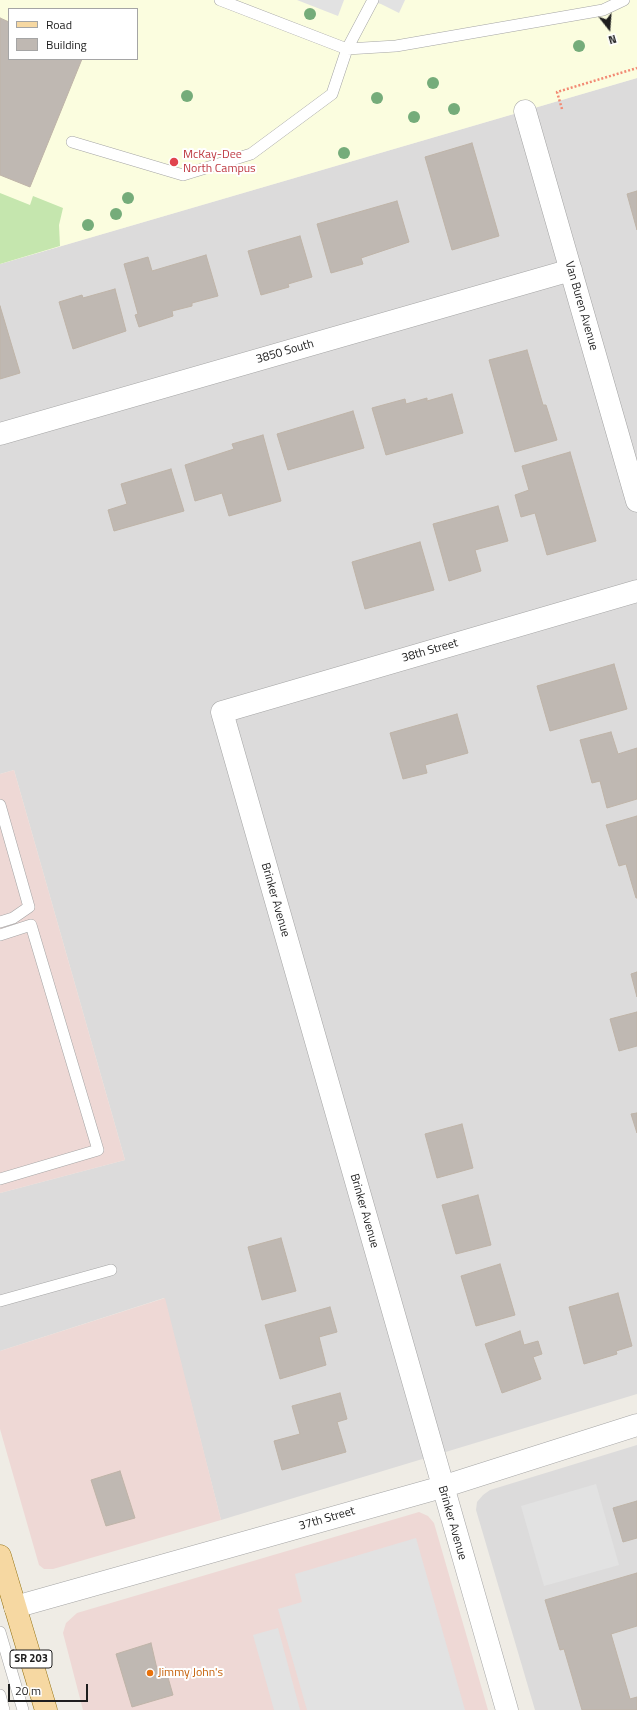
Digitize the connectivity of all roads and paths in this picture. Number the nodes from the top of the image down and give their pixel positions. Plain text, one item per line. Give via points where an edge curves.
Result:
1 (220, 0) edge
2 (373, 0) edge
3 (624, 0) edge
4 (347, 50) junction
5 (637, 68) edge
6 (562, 109) dead end
7 (525, 111) dead end
8 (72, 142) dead end
9 (571, 270) junction
10 (0, 434) edge
11 (637, 501) edge
12 (637, 591) edge
13 (222, 712) joint
14 (0, 805) edge
15 (0, 922) edge
16 (0, 935) edge
17 (0, 1179) edge
18 (111, 1270) dead end
19 (0, 1301) edge
20 (637, 1426) edge
21 (442, 1487) junction
22 (0, 1556) edge
23 (15, 1607) junction
24 (0, 1632) edge
25 (0, 1696) edge
26 (4, 1710) edge
27 (23, 1710) edge
28 (46, 1710) edge
29 (507, 1710) edge

1 - 4 lane
2 - 4 lane
3 - 4 lane via 595,12 396,46
4 - 8 lane via 332,94 251,154 183,175
5 - 6 path via 557,92
7 - 9 street, Van Buren Avenue
9 - 10 street, 3850 South
9 - 11 street, Van Buren Avenue
12 - 13 street, 38th Street
13 - 21 street, Brinker Avenue
14 - 15 lane via 29,907 13,918
16 - 17 lane via 31,925 98,1150
18 - 19 lane
20 - 21 street, 37th Street
21 - 23 street, 37th Street
21 - 29 street, Brinker Avenue
22 - 23 main road, SR 203
23 - 28 main road, SR 203
24 - 27 lane
25 - 26 lane

